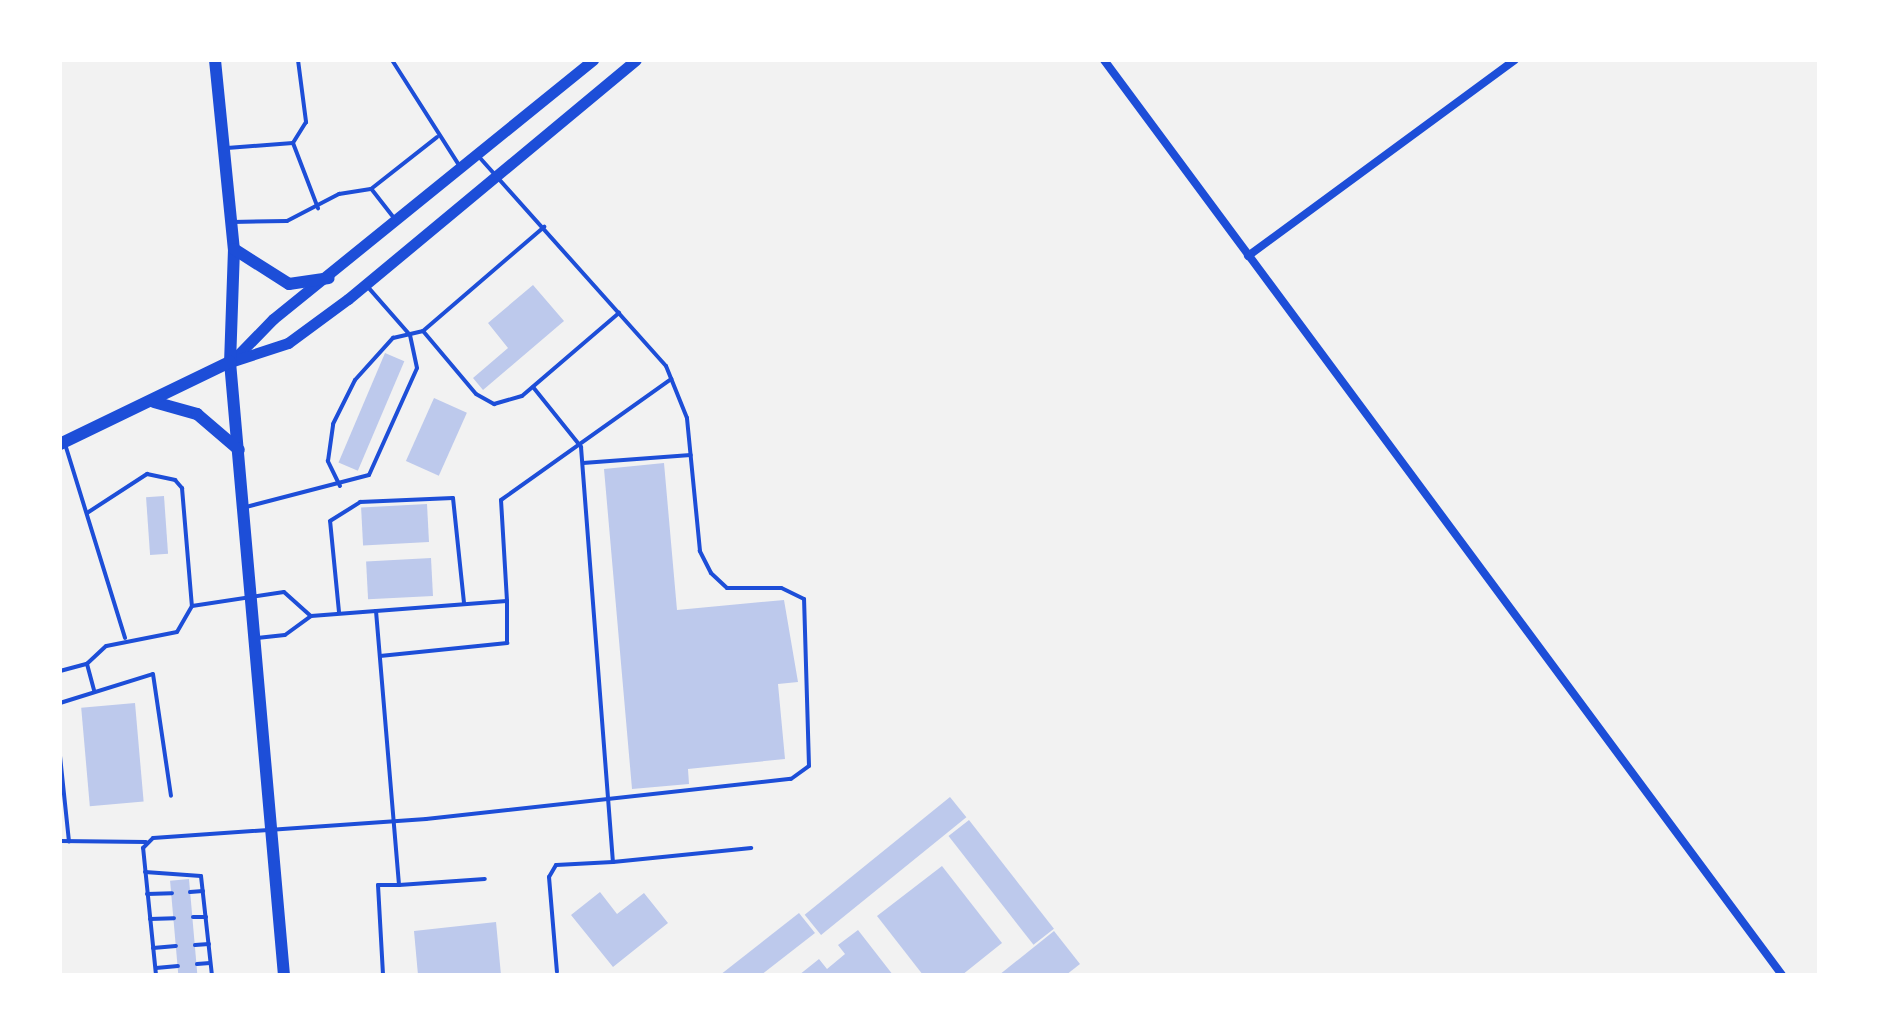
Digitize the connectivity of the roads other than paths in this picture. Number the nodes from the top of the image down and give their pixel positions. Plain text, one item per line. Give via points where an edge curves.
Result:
1 (215, 60) edge
2 (298, 60) edge
3 (392, 60) edge
4 (593, 60) edge
5 (636, 60) edge
6 (1104, 60) edge
7 (1515, 60) edge
8 (437, 137) junction
9 (293, 143) junction
10 (224, 149) junction
11 (478, 156) junction
12 (462, 170) junction
13 (496, 175) junction
14 (371, 189) junction
15 (318, 208) junction
16 (231, 222) junction
17 (397, 222) junction
18 (544, 227) junction
19 (234, 249) junction
20 (1248, 256) junction
21 (329, 278) junction
22 (366, 284) junction
23 (619, 313) junction
24 (423, 331) junction
25 (410, 335) junction
26 (230, 362) junction
27 (671, 379) junction
28 (533, 387) junction
29 (154, 402) junction
30 (62, 443) edge
31 (581, 447) junction
32 (239, 450) junction
33 (691, 455) junction
34 (583, 463) junction
35 (340, 486) junction
36 (246, 507) junction
37 (87, 513) junction
38 (252, 593) junction
39 (507, 601) junction
40 (464, 602) junction
41 (192, 606) junction
42 (376, 611) junction
43 (339, 613) junction
44 (311, 616) junction
45 (257, 638) junction
46 (125, 639) junction
47 (380, 656) junction
48 (87, 664) junction
49 (60, 671) edge
50 (94, 690) junction
51 (60, 703) edge
52 (60, 756) edge
53 (171, 796) dead end
54 (610, 799) junction
55 (394, 820) junction
56 (274, 826) junction
57 (60, 841) edge
58 (69, 842) junction
59 (146, 842) junction
60 (751, 848) dead end
61 (613, 862) junction
62 (145, 872) junction
63 (485, 879) dead end
64 (399, 885) junction
65 (203, 891) junction
66 (190, 892) dead end
67 (172, 893) dead end
68 (147, 894) junction
69 (193, 917) dead end
70 (206, 917) junction
71 (174, 918) dead end
72 (150, 919) junction
73 (209, 944) junction
74 (195, 945) dead end
75 (176, 946) dead end
76 (153, 948) junction
77 (210, 963) junction
78 (197, 964) dead end
79 (178, 966) dead end
80 (155, 968) junction
81 (557, 972) dead end
82 (156, 975) edge
83 (212, 975) edge
84 (284, 975) edge
85 (383, 975) edge
86 (1782, 975) edge

1 - 10 main road
2 - 9 lane via 306,122
3 - 8 lane
4 - 11 main road
5 - 13 main road
6 - 20 street
7 - 20 street
8 - 12 lane
8 - 14 lane
9 - 10 lane
9 - 15 lane
10 - 16 main road
11 - 12 main road
11 - 13 lane
12 - 17 main road
13 - 18 lane
13 - 22 main road
14 - 15 lane via 339,194
14 - 17 lane
15 - 16 lane via 287,221
16 - 19 main road
17 - 21 main road
18 - 23 lane
18 - 24 lane
19 - 21 main road via 289,284
19 - 26 main road
20 - 86 street
21 - 26 main road
22 - 25 lane
22 - 26 main road via 288,343
23 - 27 lane
23 - 28 lane
24 - 25 lane
24 - 28 lane via 464,380 494,404
25 - 35 lane via 417,368 369,475
25 - 35 lane via 393,338 355,380 333,424 328,461
26 - 29 main road
26 - 32 main road
27 - 31 lane
27 - 33 lane
28 - 31 lane
29 - 30 main road
29 - 32 main road via 197,414
30 - 37 lane
31 - 34 lane
31 - 39 lane via 501,500
32 - 36 main road
33 - 34 lane
33 - 54 lane via 700,551 711,573 727,588 781,588 804,599 809,766 791,779
34 - 54 lane
35 - 36 lane
36 - 38 main road
37 - 41 lane via 147,474 175,480 182,488
37 - 46 lane
38 - 41 lane
38 - 44 lane via 284,592
38 - 45 main road
39 - 40 lane
39 - 47 lane via 507,643
40 - 42 lane
40 - 43 lane via 453,498 360,502 330,521
41 - 46 lane via 177,632
42 - 43 lane
42 - 47 lane
43 - 44 lane
44 - 45 lane via 285,635
45 - 56 main road
46 - 48 lane
47 - 55 lane
48 - 49 lane
48 - 50 lane
50 - 51 lane
50 - 53 lane via 153,674 158,679
52 - 58 lane
54 - 55 lane
54 - 61 lane
55 - 56 lane
55 - 64 lane
56 - 59 lane
56 - 84 main road
57 - 58 lane
58 - 59 lane
59 - 62 lane
60 - 61 lane
61 - 81 lane via 556,865 549,877
62 - 65 lane via 188,870 201,876
62 - 68 lane
63 - 64 lane
64 - 85 lane via 378,885
65 - 66 lane
65 - 70 lane
67 - 68 lane
68 - 72 lane
69 - 70 lane
70 - 73 lane
71 - 72 lane
72 - 76 lane
73 - 74 lane
73 - 77 lane
75 - 76 lane
76 - 80 lane
77 - 78 lane
77 - 83 lane
79 - 80 lane
80 - 82 lane

